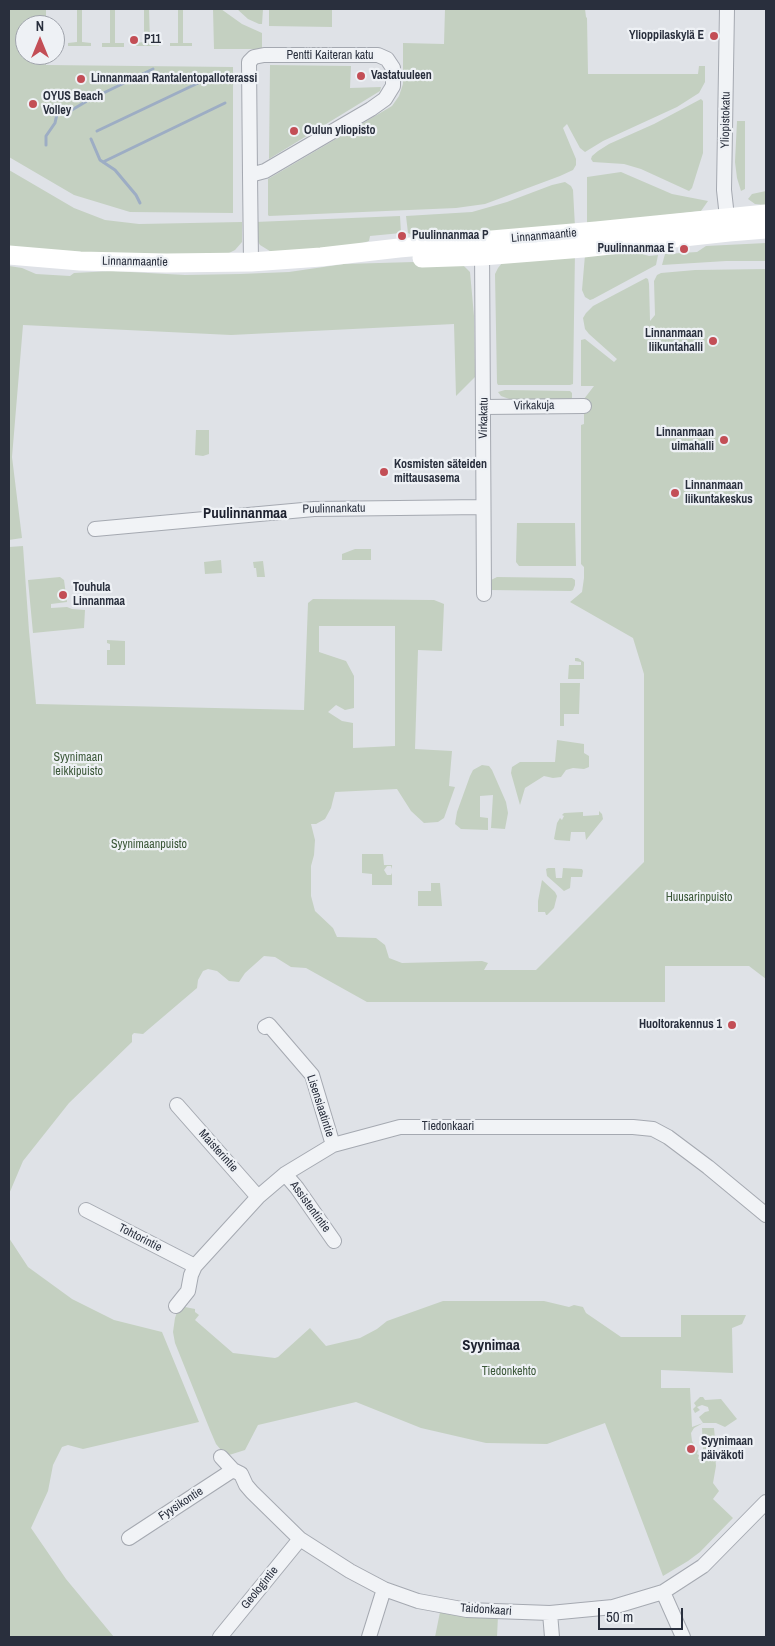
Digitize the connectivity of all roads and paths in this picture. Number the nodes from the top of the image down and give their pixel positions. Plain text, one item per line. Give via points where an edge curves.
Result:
1 (728, 9) edge
2 (250, 175) junction
3 (766, 214) edge
4 (728, 224) junction
5 (766, 229) edge
6 (482, 249) junction
7 (9, 255) edge
8 (251, 262) junction
9 (584, 406) dead end
10 (484, 407) junction
11 (483, 507) junction
12 (95, 529) dead end
13 (484, 594) dead end
14 (265, 1027) dead end
15 (177, 1105) dead end
16 (332, 1145) junction
17 (285, 1174) junction
18 (258, 1197) junction
19 (86, 1210) dead end
20 (766, 1215) edge
21 (334, 1241) dead end
22 (195, 1266) junction
23 (176, 1306) dead end
24 (222, 1457) dead end
25 (233, 1470) junction
26 (766, 1502) edge
27 (129, 1538) dead end
28 (300, 1539) junction
29 (384, 1589) junction
30 (663, 1592) junction
31 (550, 1613) junction
32 (220, 1637) edge
33 (369, 1637) edge
34 (552, 1637) edge
35 (683, 1637) edge

1 - 4 street, Yliopistokatu via 724,190
2 - 2 street, Pentti Kaiteran katu via 265,171 385,99 393,86 392,68 387,59 378,55 254,57 249,62
2 - 8 street, Pentti Kaiteran katu
3 - 4 main road, Linnanmaantie
4 - 5 main road, Linnanmaantie
4 - 6 main road, Linnanmaantie via 583,248
6 - 8 main road, Linnanmaantie via 400,258 321,257
6 - 10 street, Virkakatu
7 - 8 main road, Linnanmaantie via 80,261
9 - 10 street, Virkakuja
10 - 11 street, Virkakatu
11 - 12 street, Puulinnankatu via 314,509
11 - 13 street, Virkakatu
14 - 16 street, Lisensiaatintie via 269,1025 312,1075
15 - 18 street, Maisterintie
16 - 17 street, Tiedonkaari
16 - 20 street, Tiedonkaari via 400,1127 597,1126 654,1129 708,1167
17 - 18 street, Tiedonkaari
17 - 21 street, Assistentintie
18 - 22 street, Tiedonkaari
19 - 22 street, Tohtorintie
22 - 23 street, Tiedonkaari via 188,1291
24 - 25 street, Taidonkaari
25 - 27 street, Fyysikontie
25 - 28 street, Taidonkaari via 241,1474 252,1492
26 - 30 street, Taidonkaari via 703,1566
28 - 29 street, Taidonkaari
28 - 32 street, Geologintie
29 - 31 street, Taidonkaari via 418,1601 467,1610
29 - 33 street
30 - 31 street, Taidonkaari via 613,1607
30 - 35 street
31 - 34 street

